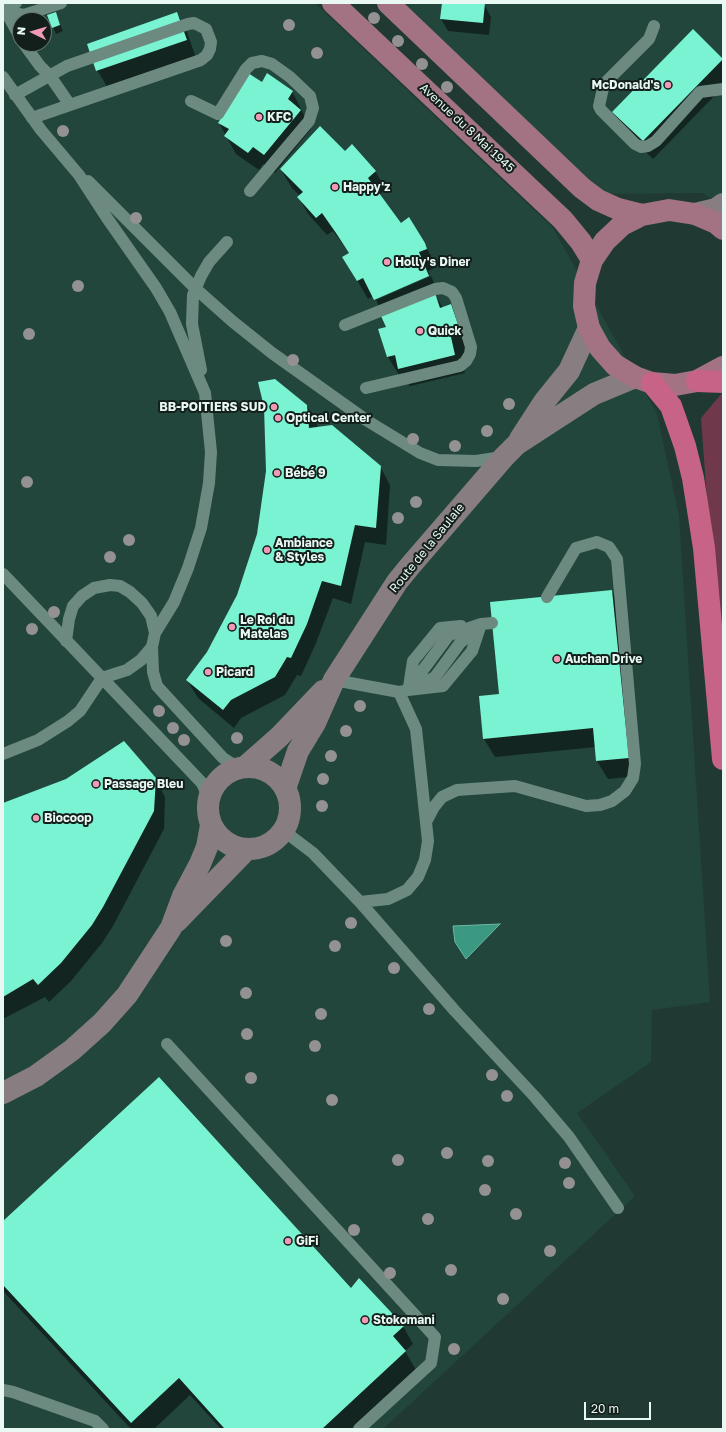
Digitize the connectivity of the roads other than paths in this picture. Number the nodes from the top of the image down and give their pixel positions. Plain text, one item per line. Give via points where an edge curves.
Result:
1 (16, 3) edge
2 (61, 3) edge
3 (333, 3) edge
4 (388, 3) edge
5 (4, 10) edge
6 (12, 24) edge
7 (654, 26) dead end
8 (30, 52) edge
9 (50, 76) junction
10 (3, 77) edge
11 (723, 89) edge
12 (16, 95) junction
13 (191, 101) dead end
14 (70, 105) junction
15 (32, 118) junction
16 (79, 175) junction
17 (250, 191) dead end
18 (723, 204) edge
19 (695, 214) junction
20 (642, 215) junction
21 (723, 229) edge
22 (227, 242) dead end
23 (592, 260) junction
24 (196, 289) junction
25 (345, 325) dead end
26 (589, 328) junction
27 (723, 367) edge
28 (644, 380) junction
29 (697, 381) junction
30 (723, 382) edge
31 (366, 388) dead end
32 (205, 393) junction
33 (510, 450) junction
34 (3, 574) edge
35 (547, 597) dead end
36 (155, 633) junction
37 (66, 641) junction
38 (152, 646) junction
39 (102, 678) junction
40 (334, 680) junction
41 (403, 691) junction
42 (3, 754) edge
43 (723, 759) edge
44 (242, 768) junction
45 (285, 789) junction
46 (209, 799) junction
47 (426, 822) junction
48 (211, 825) junction
49 (284, 831) junction
50 (246, 850) junction
51 (360, 902) junction
52 (171, 928) junction
53 (167, 1044) dead end
54 (3, 1093) edge
55 (618, 1208) dead end
56 (3, 1390) edge
57 (103, 1429) edge
58 (359, 1429) edge

1 - 5 lane
2 - 5 lane via 24,15
3 - 23 main road, Avenue du 8 Mai 1945 via 563,220
4 - 20 main road via 582,188 598,200 618,209
5 - 6 lane
7 - 11 lane via 649,39 604,84 599,106 635,144 641,147 656,141 700,92
8 - 9 lane
9 - 12 lane
9 - 14 lane
9 - 14 lane via 67,66 188,24 194,23 206,29 211,42 210,49 200,60
10 - 12 lane
12 - 15 lane
13 - 17 lane via 218,114 246,69 252,63 262,61 272,64 290,77 310,96 313,108 309,122
14 - 15 lane
15 - 16 lane
16 - 24 lane via 93,184
16 - 32 lane via 170,312
18 - 19 street via 716,209
19 - 20 main road via 669,210
19 - 21 main road
20 - 23 main road via 622,225 605,241
22 - 24 lane via 209,262
23 - 26 main road via 585,282 584,306
24 - 32 lane via 193,295 192,324
24 - 33 lane via 314,385 420,453 450,462 476,461
25 - 31 lane via 443,288 452,292 456,298 471,347 466,361 460,366
26 - 28 main road via 600,348 616,365
26 - 33 street, Route de la Saulaie via 569,370
27 - 29 main road
28 - 29 main road via 675,385
28 - 33 street, Route de la Saulaie via 594,394
28 - 43 highway via 671,406 693,478 704,548
29 - 30 highway
32 - 36 lane via 211,452 209,483 201,528 174,602
33 - 40 street, Route de la Saulaie via 397,582
34 - 37 lane
35 - 47 lane via 576,548 597,542 609,547 617,559 636,764 633,778 612,802 586,806 515,786 457,790 442,797
36 - 37 lane via 151,616 142,603 120,586 110,585 94,588 73,606
36 - 38 lane
37 - 39 lane
38 - 39 lane via 127,670
38 - 44 lane via 153,672 157,686 223,758
39 - 42 lane via 80,711 68,721 38,740
39 - 46 lane via 202,783
40 - 41 lane
40 - 44 street, Route de la Saulaie via 279,737
40 - 45 street, Route de la Saulaie via 315,723 298,751
41 - 41 lane via 449,635 487,624 472,651 443,686
41 - 47 lane via 416,729
44 - 45 street via 257,768 268,772
44 - 46 street via 219,780
45 - 49 street via 290,803 289,818
46 - 48 street
47 - 51 lane via 428,841 418,877 407,890 388,899
48 - 50 street via 220,838 232,846
48 - 52 street via 207,847 183,896
49 - 50 street via 274,842 261,848
49 - 51 lane via 313,853
50 - 52 street
51 - 55 lane via 564,1132
52 - 54 street via 127,995 102,1023 72,1050 36,1076
53 - 58 lane via 435,1337 431,1363
56 - 57 lane via 95,1421

